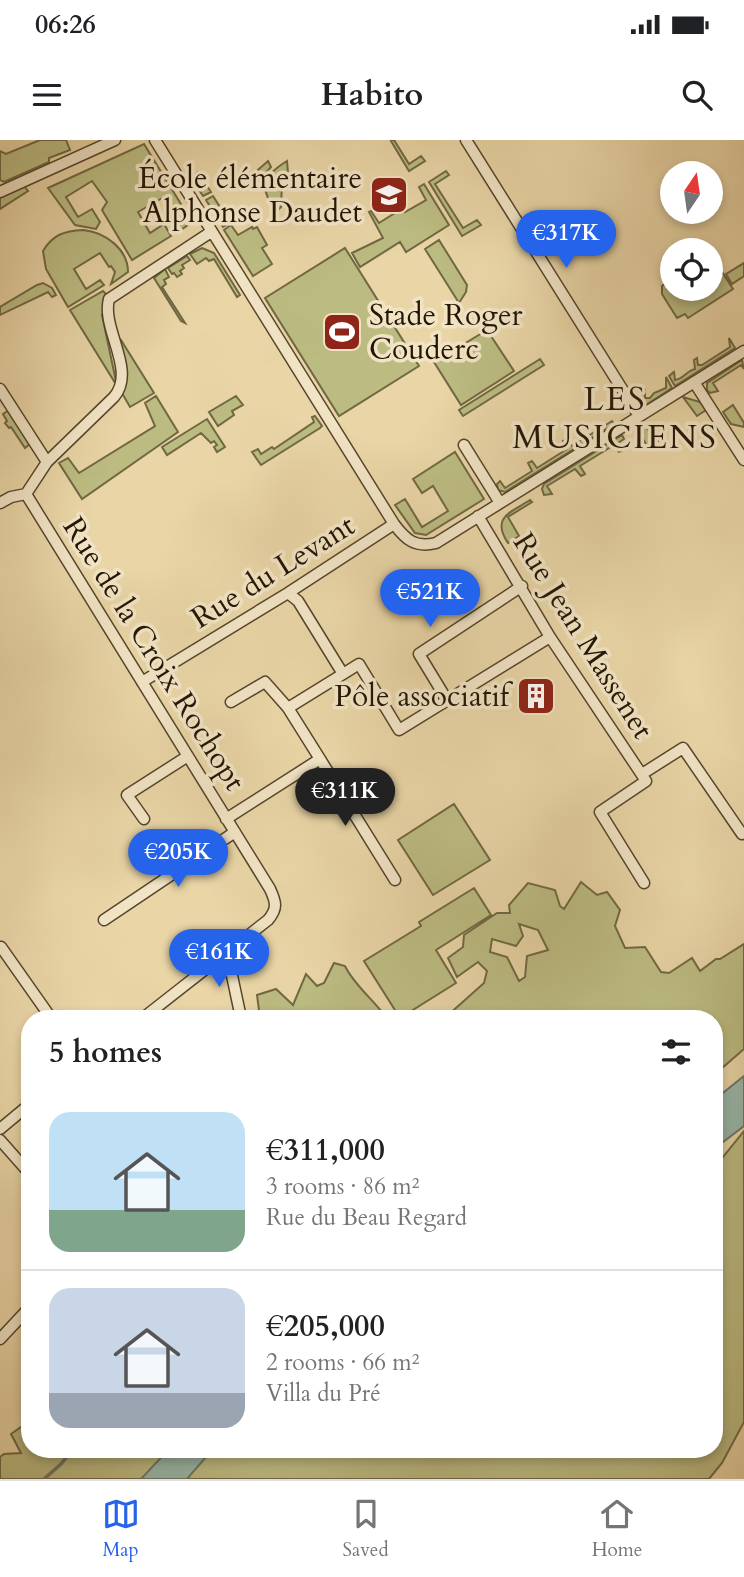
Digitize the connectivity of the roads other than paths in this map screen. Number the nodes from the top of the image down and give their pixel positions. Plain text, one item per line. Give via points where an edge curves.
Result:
1 (115, 140) edge
2 (155, 140) edge
3 (466, 140) edge
4 (0, 192) edge
5 (211, 232) junction
6 (744, 351) edge
7 (694, 382) junction
8 (0, 389) edge
9 (639, 416) junction
10 (464, 444) dead end
11 (50, 459) junction
12 (744, 460) edge
13 (26, 494) junction
14 (0, 503) edge
15 (500, 503) junction
16 (478, 516) junction
17 (394, 524) junction
18 (522, 586) junction
19 (288, 593) junction
20 (550, 637) junction
21 (343, 674) junction
22 (142, 682) junction
23 (447, 700) junction
24 (231, 702) dead end
25 (288, 708) junction
26 (188, 756) junction
27 (320, 759) junction
28 (644, 777) junction
29 (226, 818) junction
30 (144, 819) dead end
31 (235, 832) junction
32 (742, 834) dead end
33 (395, 880) dead end
34 (644, 883) dead end
35 (104, 920) dead end
36 (1, 947) edge
37 (227, 952) junction
38 (45, 1010) edge
39 (154, 1010) edge
40 (239, 1010) edge
41 (21, 1110) edge
42 (0, 1129) edge
43 (0, 1140) edge
44 (21, 1164) edge
45 (21, 1317) edge
46 (0, 1339) edge

1 - 4 street
2 - 5 street
3 - 9 street
5 - 11 street via 110,299 121,387
5 - 17 street
6 - 7 street
7 - 9 street
7 - 12 street
8 - 11 street
9 - 15 street
10 - 15 street
11 - 13 street
13 - 14 street
13 - 22 street, Rue de la Croix Rochopt
15 - 16 street
16 - 17 street via 428,545 412,543
16 - 18 street, Rue Jean Massenet
17 - 19 street, Rue du Levant
18 - 20 street, Rue Jean Massenet
18 - 23 street via 419,654
19 - 21 street via 314,618
19 - 22 street, Rue du Levant
20 - 23 street
20 - 28 street, Rue Jean Massenet
21 - 23 street via 359,664 399,730
21 - 25 street
22 - 26 street, Rue de la Croix Rochopt
24 - 25 street via 265,681
25 - 27 street
26 - 29 street, Rue de la Croix Rochopt
26 - 30 street via 127,795
27 - 29 street
27 - 33 street
28 - 32 street via 683,748
28 - 34 street via 600,812
29 - 31 street, Rue de la Croix Rochopt
31 - 35 street
31 - 37 street, Rue de la Croix Rochopt via 276,907 268,920
36 - 38 street
37 - 39 street, Rue de la Croix Rochopt
37 - 40 street
41 - 42 street
43 - 44 street
45 - 46 street

